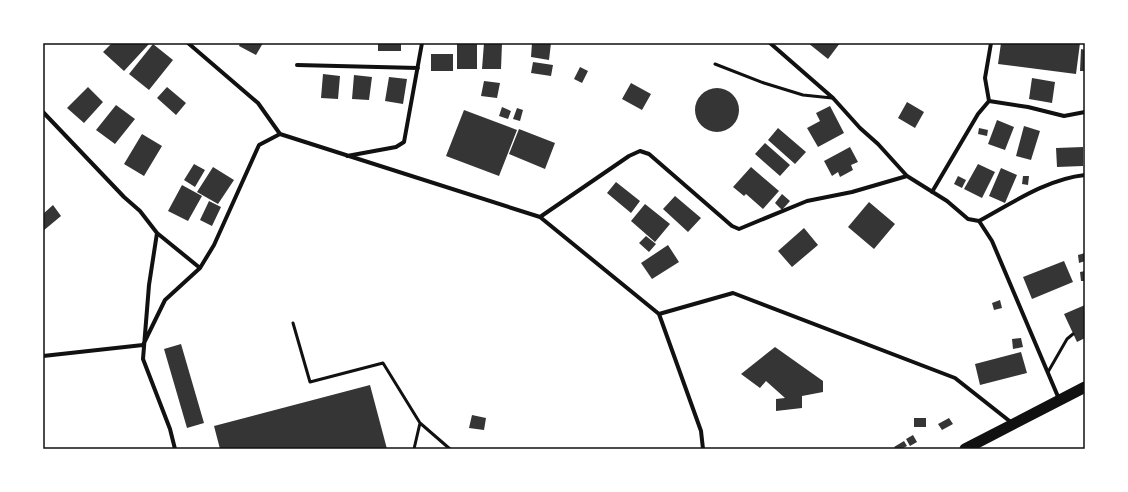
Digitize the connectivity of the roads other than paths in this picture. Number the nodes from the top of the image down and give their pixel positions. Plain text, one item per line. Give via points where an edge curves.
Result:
1 (188, 43) edge
2 (422, 43) edge
3 (770, 43) edge
4 (991, 43) edge
5 (715, 64) dead end
6 (297, 65) dead end
7 (418, 68) junction
8 (833, 98) junction
9 (989, 101) junction
10 (43, 112) edge
11 (1085, 112) edge
12 (280, 134) junction
13 (345, 156) junction
14 (1085, 175) edge
15 (907, 176) junction
16 (932, 192) junction
17 (540, 217) junction
18 (979, 221) junction
19 (157, 233) junction
20 (200, 268) junction
21 (659, 314) junction
22 (293, 323) dead end
23 (1073, 334) dead end
24 (143, 345) junction
25 (43, 356) edge
26 (1048, 372) junction
27 (1084, 390) edge
28 (1060, 401) junction
29 (420, 424) junction
30 (1014, 424) junction
31 (175, 449) edge
32 (414, 449) edge
33 (450, 449) edge
34 (702, 449) edge
35 (965, 449) edge

1 - 12 street via 258,103
2 - 7 street
3 - 8 street
4 - 9 street via 985,78
5 - 8 lane via 804,95
6 - 7 street
7 - 13 street via 404,142 396,147
8 - 15 street
9 - 11 street via 1064,116
9 - 16 street via 978,114
10 - 19 street via 140,211
12 - 13 street
12 - 20 street via 259,145 214,245
13 - 17 street
14 - 18 street via 1069,177 1023,196
15 - 16 street
15 - 17 street via 807,202 739,229 732,226 649,154 640,151
16 - 18 street via 968,219
17 - 21 street
18 - 26 street via 992,241
19 - 20 street
19 - 24 street
20 - 24 street via 165,300
21 - 30 street via 733,293 955,378
21 - 34 street via 701,430
22 - 29 lane via 310,382 383,363
23 - 26 lane via 1067,339
24 - 25 street
24 - 31 street via 143,359
26 - 28 street
27 - 28 highway
28 - 30 highway
29 - 32 lane
29 - 33 lane
30 - 35 highway

